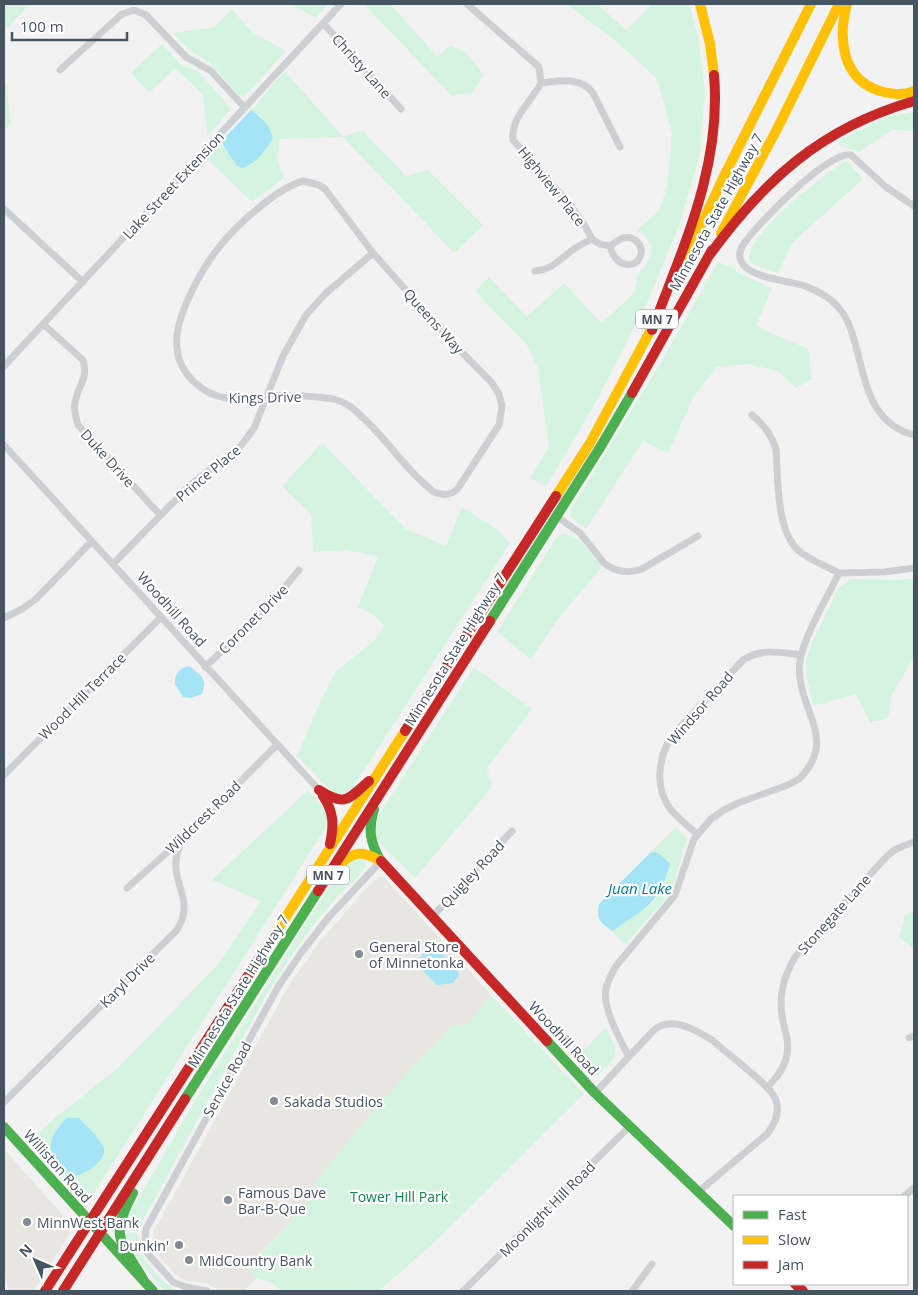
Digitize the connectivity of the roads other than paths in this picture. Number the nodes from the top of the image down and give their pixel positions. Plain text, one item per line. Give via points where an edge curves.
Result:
1 (341, 4) edge
2 (467, 4) edge
3 (700, 4) edge
4 (810, 4) edge
5 (839, 4) edge
6 (847, 4) edge
7 (323, 23) junction
8 (60, 70) dead end
9 (541, 83) junction
10 (914, 91) edge
11 (914, 101) edge
12 (245, 108) junction
13 (401, 108) dead end
14 (620, 147) dead end
15 (286, 188) joint
16 (914, 206) edge
17 (4, 209) edge
18 (592, 239) junction
19 (610, 246) junction
20 (373, 253) junction
21 (708, 257) junction
22 (535, 271) dead end
23 (83, 282) junction
24 (43, 324) junction
25 (652, 330) junction
26 (4, 366) edge
27 (265, 397) junction
28 (752, 415) dead end
29 (914, 436) edge
30 (4, 445) edge
31 (451, 494) joint
32 (160, 515) junction
33 (556, 516) junction
34 (698, 536) dead end
35 (92, 541) junction
36 (114, 564) junction
37 (914, 568) edge
38 (299, 570) dead end
39 (839, 573) junction
40 (4, 618) edge
41 (161, 618) junction
42 (801, 655) junction
43 (205, 667) junction
44 (277, 745) junction
45 (4, 775) edge
46 (374, 780) junction
47 (319, 790) junction
48 (381, 791) junction
49 (512, 831) dead end
50 (189, 832) junction
51 (697, 834) junction
52 (914, 842) edge
53 (330, 848) junction
54 (381, 862) junction
55 (320, 887) junction
56 (127, 888) dead end
57 (433, 916) junction
58 (629, 1057) junction
59 (768, 1088) junction
60 (595, 1093) junction
61 (4, 1102) edge
62 (630, 1126) junction
63 (4, 1127) edge
64 (150, 1155) junction
65 (698, 1192) junction
66 (90, 1222) junction
67 (733, 1225) edge
68 (100, 1233) junction
69 (652, 1264) dead end
70 (143, 1280) junction
71 (45, 1291) edge
72 (63, 1291) edge
73 (153, 1291) edge
74 (207, 1291) edge
75 (463, 1291) edge
76 (632, 1291) edge

1 - 7 street, Lake Street Extension
2 - 9 street via 533,60 539,67
3 - 25 main road via 714,63 713,140 703,189
4 - 25 main road, Minnesota State Highway 7 / MN 7
5 - 21 main road, Minnesota State Highway 7 / MN 7
6 - 10 main road via 841,42 848,66 857,78 877,92
7 - 12 street, Lake Street Extension
7 - 13 street, Christy Lane
8 - 12 street via 122,14 134,10 146,15 186,57 211,71
9 - 14 street via 571,80 587,86
9 - 18 street, Highview Place via 514,124 513,140 571,206
11 - 21 main road via 872,115 807,151 744,210
12 - 23 street, Lake Street Extension
15 - 20 street, Queens Way via 303,181 325,189
15 - 27 street, Kings Drive via 242,222 213,254 192,291 176,332 180,362 190,378 206,392 225,398
16 - 29 street via 846,154 785,197 740,251 741,261 749,269 817,291 840,309 853,335 873,403 888,422
17 - 23 street
18 - 19 street, Highview Place
18 - 22 street, Highview Place via 575,248 553,267
19 - 19 street via 615,258 629,265 636,263 642,250 634,239 625,238
20 - 27 street, Prince Place via 326,293 306,315 291,339
20 - 31 street, Queens Way via 492,383 501,400 501,419 497,430
21 - 33 main road, Minnesota State Highway 7 / MN 7 via 625,406
23 - 24 street, Lake Street Extension
24 - 26 street, Lake Street Extension
24 - 32 street, Duke Drive via 83,360 85,377 74,407 78,425
25 - 46 main road, Minnesota State Highway 7 / MN 7 via 590,443
27 - 31 street, Kings Drive via 320,397 343,401 362,415 428,488 440,494
27 - 32 street, Prince Place via 254,428 240,447 197,479
28 - 39 street via 765,426 774,441 782,520 791,542 808,557
30 - 35 street, Woodhill Road
32 - 36 street, Prince Place
33 - 34 street via 580,533 604,563 622,572 642,569
33 - 48 main road, Minnesota State Highway 7 / MN 7
35 - 36 street, Woodhill Road
35 - 40 street via 36,599
36 - 41 street, Woodhill Road
37 - 39 street
38 - 43 street, Coronet Drive via 267,609
39 - 42 street
41 - 43 street, Woodhill Road
41 - 45 street, Wood Hill Terrace
42 - 51 street via 801,688 818,737 818,749 808,771 799,779 724,810
42 - 51 street, Windsor Road via 762,652 743,660 666,745 662,757 661,788 671,809
43 - 44 street, Woodhill Road
44 - 47 street, Woodhill Road
44 - 50 street, Wildcrest Road
46 - 47 main road via 343,801 332,799
46 - 53 main road, Minnesota State Highway 7 / MN 7
47 - 53 main road via 334,816
48 - 54 main road via 368,832
48 - 55 main road, Minnesota State Highway 7 / MN 7
49 - 57 street, Quigley Road
50 - 56 street, Wildcrest Road
50 - 61 street, Karyl Drive via 177,854 177,877 185,912 176,931
51 - 58 street via 676,895 609,977 606,1001
52 - 59 street, Stonegate Lane via 887,856 795,957 782,987 781,1003 788,1048 786,1060
53 - 66 main road, Minnesota State Highway 7 / MN 7
54 - 55 main road via 366,853 348,855
54 - 57 main road, Woodhill Road
54 - 74 street, Service Road via 328,918 278,987 146,1229 148,1254 173,1282
55 - 64 main road, Minnesota State Highway 7 / MN 7
57 - 60 main road, Woodhill Road
58 - 59 street via 659,1026 673,1023 712,1040
58 - 60 street
59 - 65 street via 778,1108 773,1126
60 - 62 main road, Woodhill Road
62 - 65 main road, Woodhill Road
62 - 75 street, Moonlight Hill Road
63 - 66 main road, Williston Road
64 - 68 main road, Minnesota State Highway 7 / MN 7
64 - 70 main road via 122,1216 118,1233
65 - 67 main road, Woodhill Road
66 - 68 main road, Williston Road
66 - 71 main road, Minnesota State Highway 7 / MN 7
68 - 70 main road, Williston Road
68 - 72 main road, Minnesota State Highway 7 / MN 7
69 - 76 street
70 - 73 main road, Williston Road

